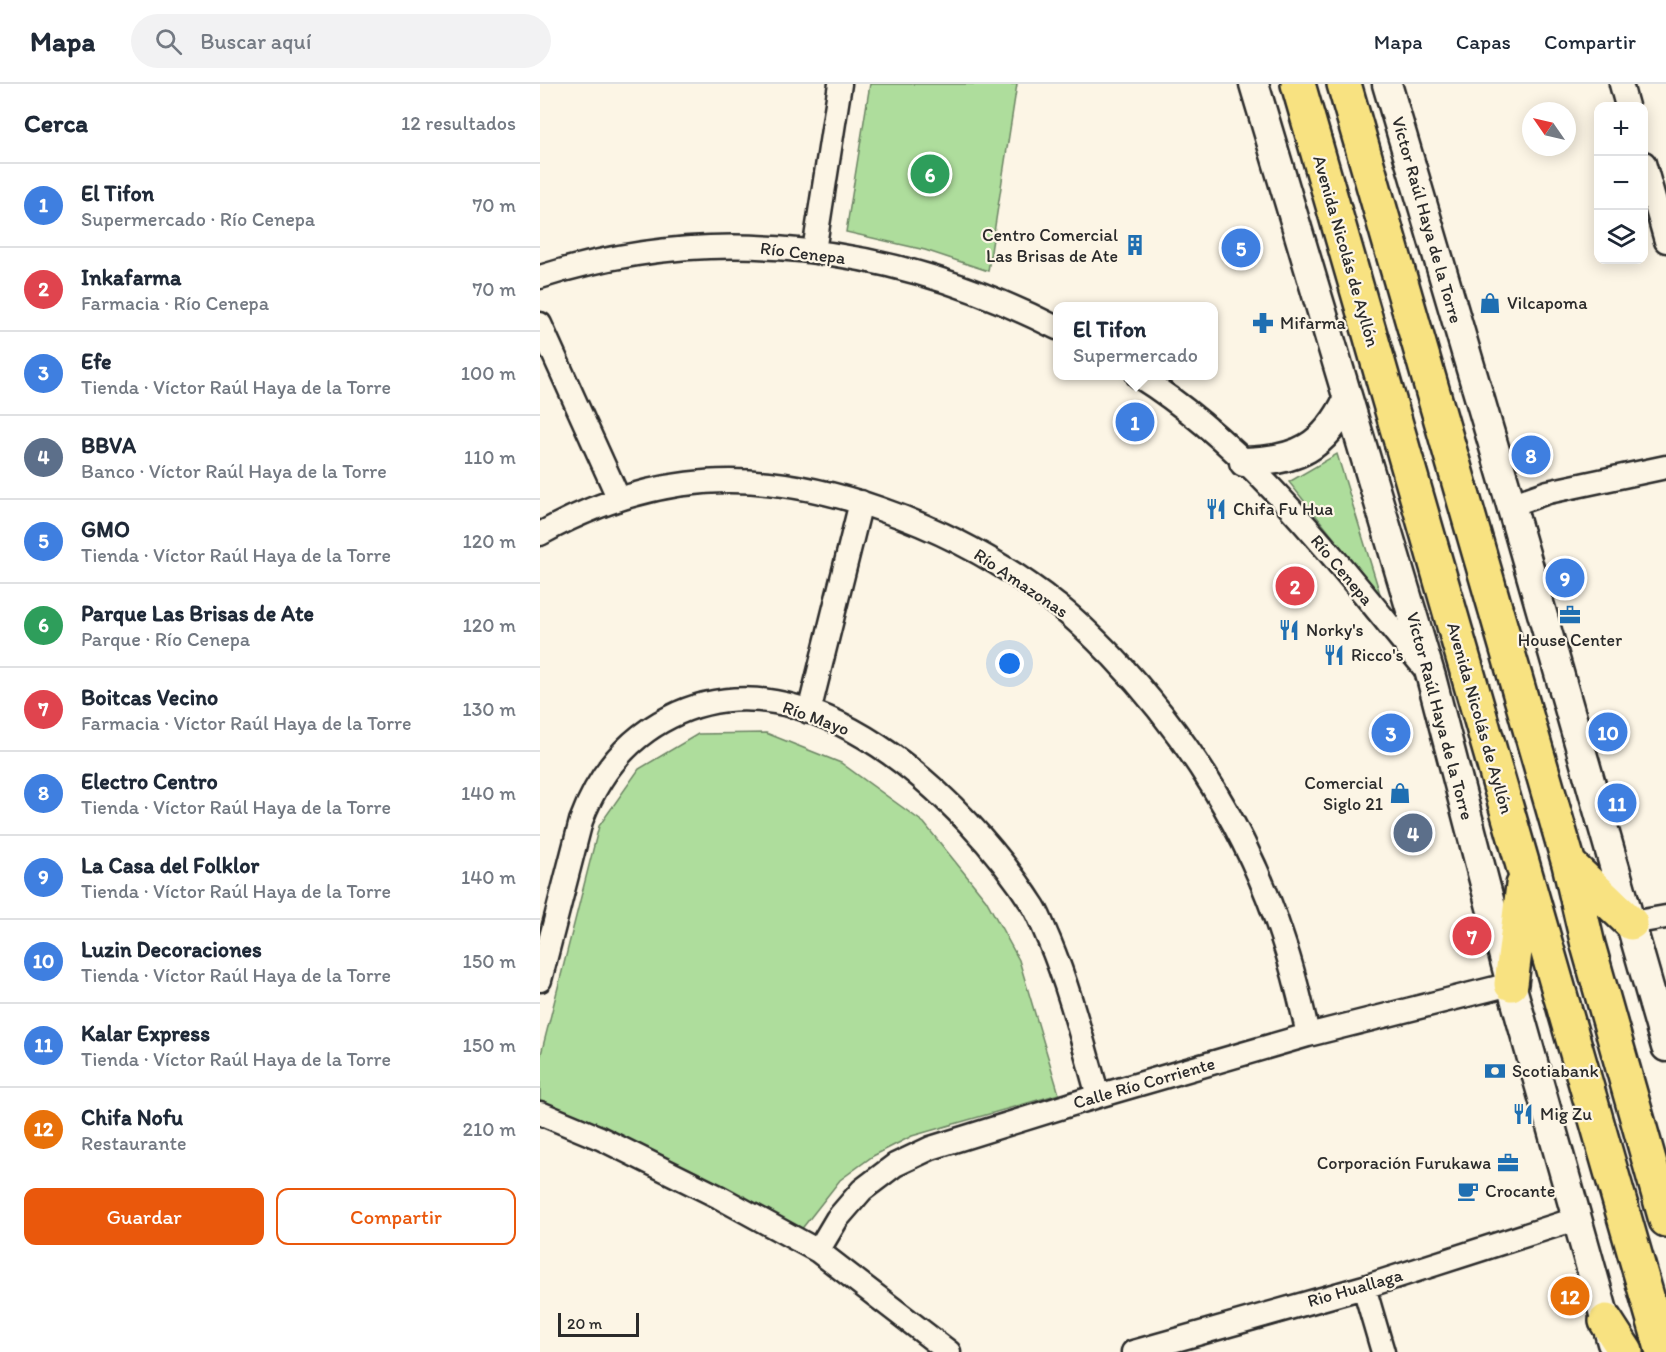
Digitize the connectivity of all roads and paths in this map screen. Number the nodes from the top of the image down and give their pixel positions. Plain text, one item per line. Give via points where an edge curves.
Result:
1 (840, 84) edge
2 (1254, 84) edge
3 (1298, 84) edge
4 (1344, 84) edge
5 (1387, 84) edge
6 (1621, 84) edge
7 (1626, 102) edge
8 (1648, 176) edge
9 (1664, 228) edge
10 (814, 252) junction
11 (540, 277) edge
12 (540, 324) edge
13 (1053, 326) edge
14 (1145, 380) edge
15 (1348, 399) junction
16 (1244, 462) junction
17 (1666, 467) edge
18 (619, 499) junction
19 (861, 502) junction
20 (1512, 505) junction
21 (540, 534) edge
22 (1431, 677) junction
23 (808, 712) junction
24 (1569, 864) junction
25 (1525, 872) junction
26 (1666, 917) edge
27 (1631, 923) junction
28 (540, 980) edge
29 (1511, 984) junction
30 (1308, 1035) junction
31 (1666, 1047) edge
32 (1098, 1096) junction
33 (540, 1113) edge
34 (1576, 1219) junction
35 (1666, 1220) edge
36 (818, 1251) junction
37 (1364, 1287) junction
38 (1610, 1337) edge
39 (949, 1352) edge
40 (1133, 1352) edge
41 (1383, 1352) edge
42 (1626, 1352) edge
43 (1663, 1352) edge

1 - 10 street
2 - 15 street, Víctor Raúl Haya de la Torre
3 - 25 main road, Avenida Nicolás de Ayllón
4 - 24 main road
5 - 20 street, Víctor Raúl Haya de la Torre
6 - 7 street
8 - 9 street
10 - 11 street, Río Cenepa via 716,246 666,249 617,256
10 - 13 street, Río Cenepa via 886,265 956,285
12 - 18 street
14 - 16 street, Río Cenepa via 1207,427
15 - 16 street via 1337,422 1296,455 1271,462
15 - 22 street, Víctor Raúl Haya de la Torre
16 - 22 street, Río Cenepa via 1306,527
17 - 20 street via 1548,492
18 - 19 street, Río Amazonas via 688,484 758,481 793,485
18 - 21 street, Río Amazonas
19 - 23 street
19 - 30 street, Río Amazonas via 945,535 1022,580 1059,606 1096,640 1156,707 1193,755 1243,842 1282,936
20 - 27 street, Víctor Raúl Haya de la Torre
22 - 29 street, Víctor Raúl Haya de la Torre
23 - 28 street, Río Mayo via 743,699 699,705 654,725 622,751 602,776 581,821
23 - 32 street, Río Mayo via 849,727 904,764 956,808 994,850 1035,909 1060,966
24 - 27 main road
24 - 35 main road
25 - 29 main road
25 - 43 main road, Avenida Nicolás de Ayllón
26 - 27 street
27 - 31 street, Víctor Raúl Haya de la Torre
29 - 30 street, Calle Río Corriente
29 - 34 street, Víctor Raúl Haya de la Torre
30 - 32 street, Calle Río Corriente
32 - 36 street, Calle Río Corriente via 931,1148 895,1165 862,1190 837,1219
33 - 36 street via 709,1192
34 - 37 street, Rio Huallaga
34 - 38 street, Víctor Raúl Haya de la Torre
36 - 39 street
37 - 40 street, Rio Huallaga
37 - 41 street
38 - 42 main road

